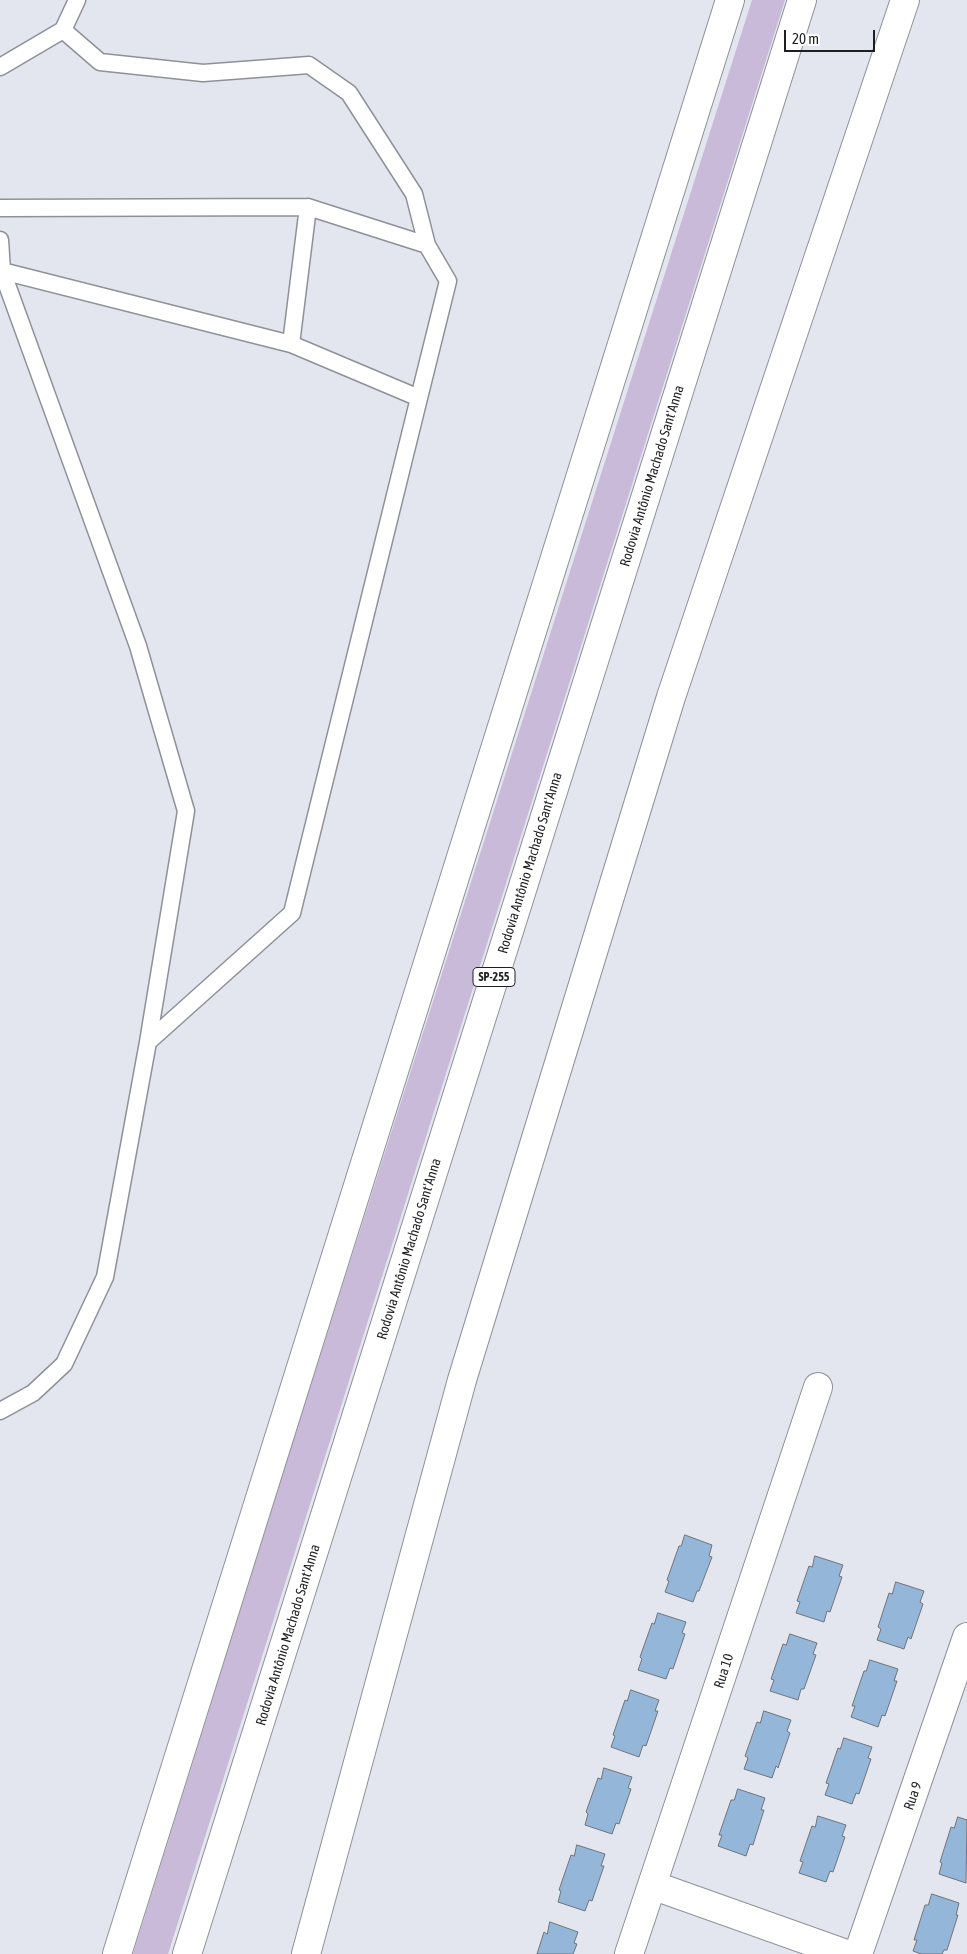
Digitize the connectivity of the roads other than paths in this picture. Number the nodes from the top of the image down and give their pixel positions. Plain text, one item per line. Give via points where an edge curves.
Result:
1 (77, 0) edge
2 (730, 0) edge
3 (802, 0) edge
4 (905, 0) edge
5 (63, 30) junction
6 (0, 67) edge
7 (308, 207) junction
8 (0, 208) edge
9 (0, 240) edge
10 (427, 245) junction
11 (2, 271) junction
12 (291, 344) junction
13 (419, 398) junction
14 (148, 1042) junction
15 (818, 1387) dead end
16 (0, 1411) edge
17 (967, 1637) edge
18 (652, 1884) junction
19 (117, 1954) edge
20 (187, 1954) edge
21 (306, 1954) edge
22 (629, 1954) edge
23 (846, 1954) edge
24 (858, 1954) edge

1 - 5 lane
2 - 19 main road
3 - 20 main road, Rodovia Antônio Machado Sant'Anna / SP-255
4 - 21 main road via 671,697 630,830 462,1380
5 - 6 lane
5 - 10 lane via 100,62 203,73 309,65 349,94 414,194
7 - 8 lane
7 - 10 lane
7 - 12 lane
9 - 11 lane
10 - 13 lane via 448,281
11 - 12 lane
11 - 14 lane via 138,646 186,812
12 - 13 lane
13 - 14 lane via 292,912
14 - 16 lane via 105,1277 64,1364 33,1393
15 - 18 main road, Rua 10
17 - 24 main road, Rua 9
18 - 22 main road, Rua 10
18 - 23 main road

